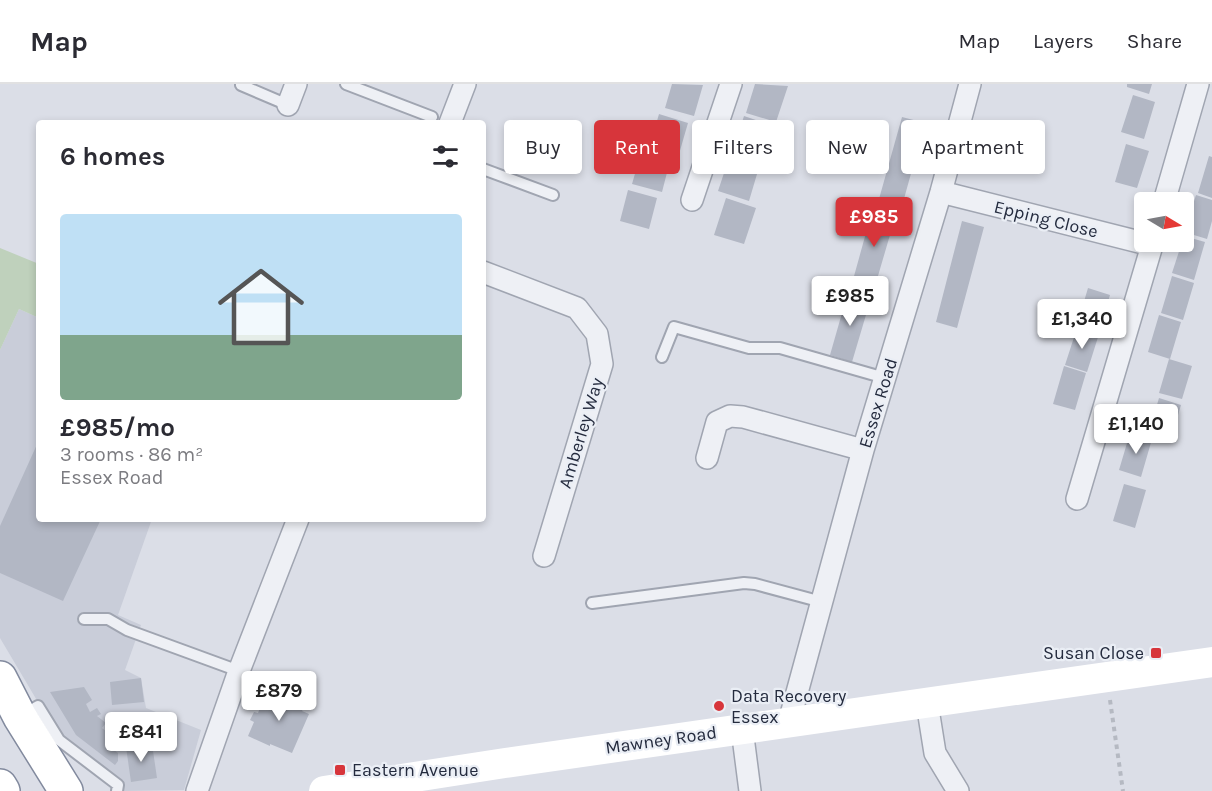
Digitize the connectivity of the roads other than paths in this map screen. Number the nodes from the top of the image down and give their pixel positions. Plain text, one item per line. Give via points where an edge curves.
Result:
1 (296, 84) edge
2 (346, 84) edge
3 (465, 84) edge
4 (731, 84) edge
5 (970, 84) edge
6 (1198, 84) edge
7 (241, 85) edge
8 (288, 105) joint
9 (441, 120) edge
10 (486, 170) edge
11 (941, 192) junction
12 (1167, 192) edge
13 (553, 195) dead end
14 (692, 200) dead end
15 (1134, 239) edge
16 (1149, 252) edge
17 (486, 273) edge
18 (662, 357) dead end
19 (885, 378) junction
20 (863, 450) junction
21 (707, 458) dead end
22 (1077, 499) dead end
23 (297, 522) edge
24 (544, 556) dead end
25 (822, 602) junction
26 (592, 603) dead end
27 (84, 619) dead end
28 (1212, 662) edge
29 (239, 671) junction
30 (0, 678) edge
31 (927, 703) junction
32 (20, 717) junction
33 (789, 722) junction
34 (742, 729) junction
35 (453, 781) edge
36 (0, 786) edge
37 (3, 791) edge
38 (66, 791) edge
39 (117, 791) edge
40 (197, 791) edge
41 (324, 791) edge
42 (750, 791) edge
43 (958, 791) edge

1 - 8 street
2 - 9 lane
3 - 9 street
4 - 14 street
5 - 11 street, Essex Road
6 - 12 street
7 - 8 lane
10 - 13 lane
11 - 15 street, Epping Close
11 - 19 street, Essex Road
16 - 22 street, Epping Close
17 - 24 street, Amberley Way via 577,308 597,334 602,364
18 - 19 lane via 674,327 749,348 780,348
19 - 20 street, Essex Road
20 - 21 street via 730,416 717,422
20 - 25 street, Essex Road
23 - 29 street
25 - 26 lane via 744,583
25 - 33 street, Essex Road
27 - 29 lane via 108,619 127,630
28 - 31 street, Mawney Road
29 - 40 street
30 - 32 highway
31 - 33 street, Mawney Road
31 - 43 street via 935,753
32 - 38 highway
32 - 39 lane via 38,706 59,740 118,785
33 - 34 street, Mawney Road
34 - 35 street, Mawney Road
34 - 42 street
35 - 41 street, Mawney Road
36 - 37 highway

